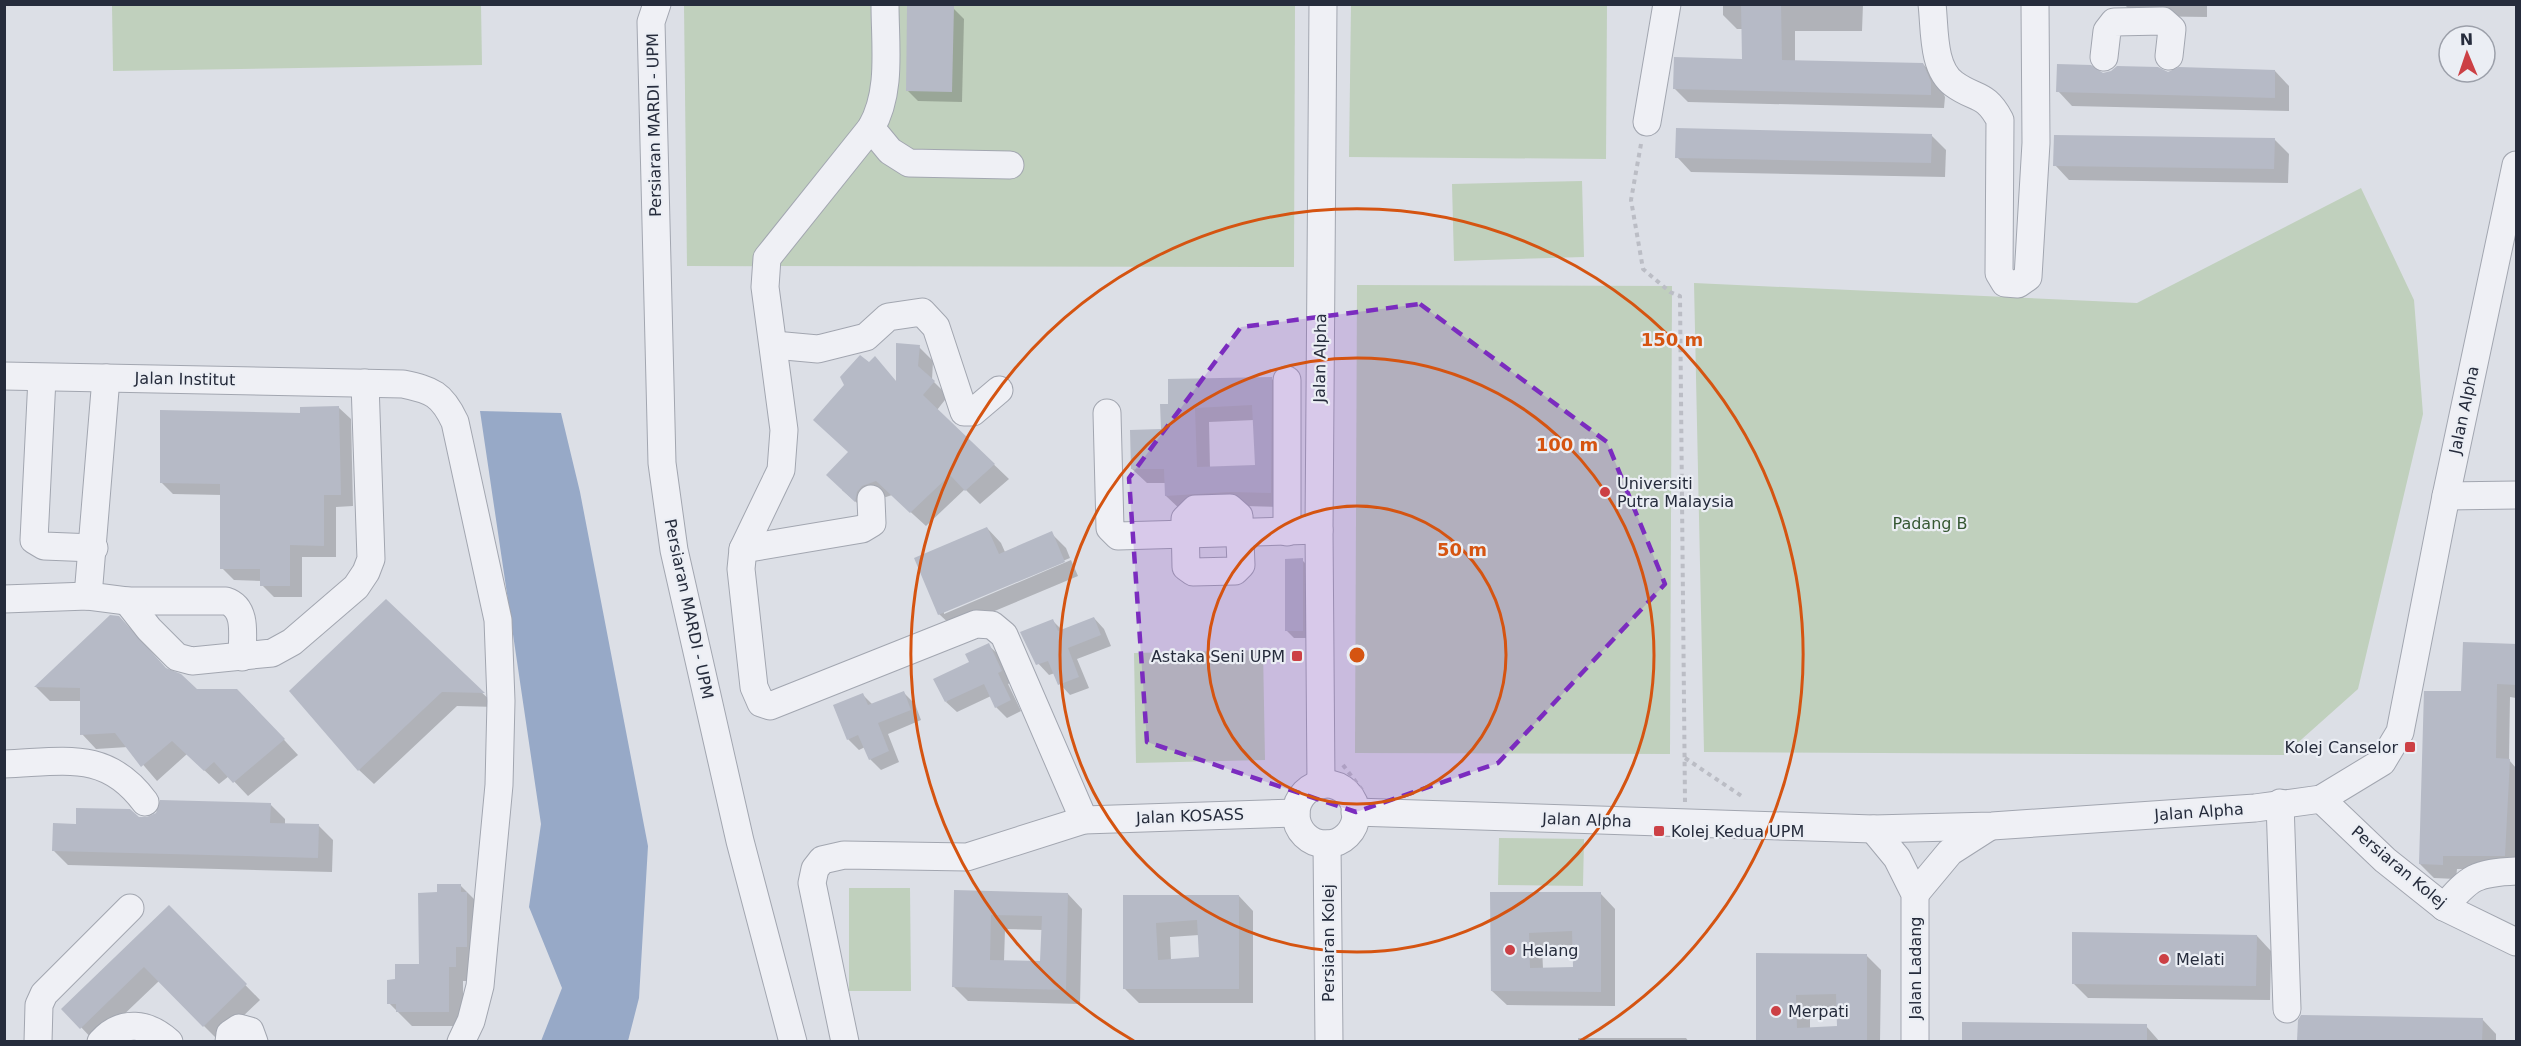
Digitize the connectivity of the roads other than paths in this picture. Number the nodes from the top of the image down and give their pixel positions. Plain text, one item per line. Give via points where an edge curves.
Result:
1 (885, 4) edge
2 (1323, 4) edge
3 (1667, 4) edge
4 (1932, 4) edge
5 (2035, 4) edge
6 (651, 10) edge
7 (2169, 56) dead end
8 (2104, 57) dead end
9 (1647, 122) road end
10 (871, 128) junction
11 (1010, 165) dead end
12 (2517, 165) edge
13 (774, 345) junction
14 (4, 376) edge
15 (42, 378) junction
16 (106, 378) junction
17 (1287, 380) dead end
18 (365, 383) junction
19 (999, 390) dead end
20 (1107, 413) dead end
21 (2517, 495) edge
22 (2446, 496) junction
23 (871, 499) dead end
24 (1318, 530) junction
25 (1287, 532) junction
26 (1240, 533) junction
27 (1185, 535) junction
28 (94, 548) junction
29 (743, 549) junction
30 (88, 596) junction
31 (4, 599) edge
32 (127, 601) junction
33 (242, 657) junction
34 (4, 764) edge
35 (1321, 785) junction
36 (2321, 799) junction
37 (145, 802) dead end
38 (2280, 803) junction
39 (1355, 812) junction
40 (1296, 813) junction
41 (1084, 819) junction
42 (1992, 826) junction
43 (1873, 829) junction
44 (1327, 844) junction
45 (2517, 871) edge
46 (1916, 894) junction
47 (2444, 907) junction
48 (130, 908) dead end
49 (2517, 942) edge
50 (2287, 1009) dead end
51 (38, 1041) edge
52 (101, 1041) edge
53 (169, 1041) edge
54 (229, 1041) edge
55 (254, 1041) edge
56 (461, 1041) edge
57 (793, 1041) edge
58 (845, 1041) edge
59 (1329, 1041) edge
60 (1915, 1041) edge

1 - 10 street via 885,93 882,110
2 - 24 street, Jalan Alpha
3 - 9 street
4 - 5 street via 1939,61 1947,77 1988,101 2000,120 1999,273 2004,283 2018,284 2028,277 2036,143
6 - 57 street, Persiaran MARDI - UPM via 662,463 674,550 740,841
7 - 8 street via 2172,29 2163,21 2114,22 2107,31
10 - 11 street via 890,151 909,163
10 - 13 street via 767,258 765,287
12 - 22 street, Jalan Alpha
13 - 19 street via 818,349 866,337 888,316 922,312 936,327 964,411 973,412
13 - 29 street via 784,430 782,471
14 - 15 street, Jalan Institut
15 - 16 street, Jalan Institut
15 - 28 street via 34,540 44,546
16 - 18 street, Jalan Institut
16 - 28 street
17 - 25 street
18 - 33 street via 371,560 366,572 356,587 292,642 272,653
18 - 56 street, Jalan Institut via 403,384 430,390 447,405 455,422 498,620 499,785 492,876 480,986
20 - 27 street via 1113,534
21 - 22 street
22 - 36 street, Jalan Alpha via 2400,732 2382,762
23 - 29 street via 873,522 862,529
24 - 25 street
24 - 35 street, Jalan Alpha
25 - 26 street
26 - 27 street
26 - 27 street via 1241,565 1235,571 1193,572 1186,567
28 - 30 street
29 - 41 street via 741,568 754,687 761,703 770,706 976,624 992,625 1004,635
30 - 31 street
30 - 32 street
32 - 33 street via 177,657 192,661
32 - 33 street via 232,603 241,614
34 - 37 street via 93,762 119,774
35 - 39 street via 1331,785 1348,794
35 - 40 street via 1304,794
36 - 38 street, Jalan Alpha
36 - 47 street, Persiaran Kolej via 2385,860
38 - 42 street, Jalan Alpha
38 - 50 street
39 - 43 street, Jalan Alpha
39 - 44 street via 1351,830 1337,842
40 - 41 street, Jalan KOSASS
40 - 44 street via 1308,838
41 - 58 street, Jalan KOSASS via 967,857 844,855 822,860 812,883
42 - 43 street, Jalan Alpha
42 - 46 street, Jalan Ladang via 1950,852
43 - 46 street, Jalan Ladang via 1897,858
44 - 59 street, Persiaran Kolej
45 - 47 street via 2490,873 2467,881
46 - 60 street, Jalan Ladang
47 - 49 street, Persiaran Kolej
48 - 51 street via 44,994 39,1005
52 - 53 street via 120,1027 135,1025 152,1028
54 - 55 street via 230,1034 239,1028 249,1031

